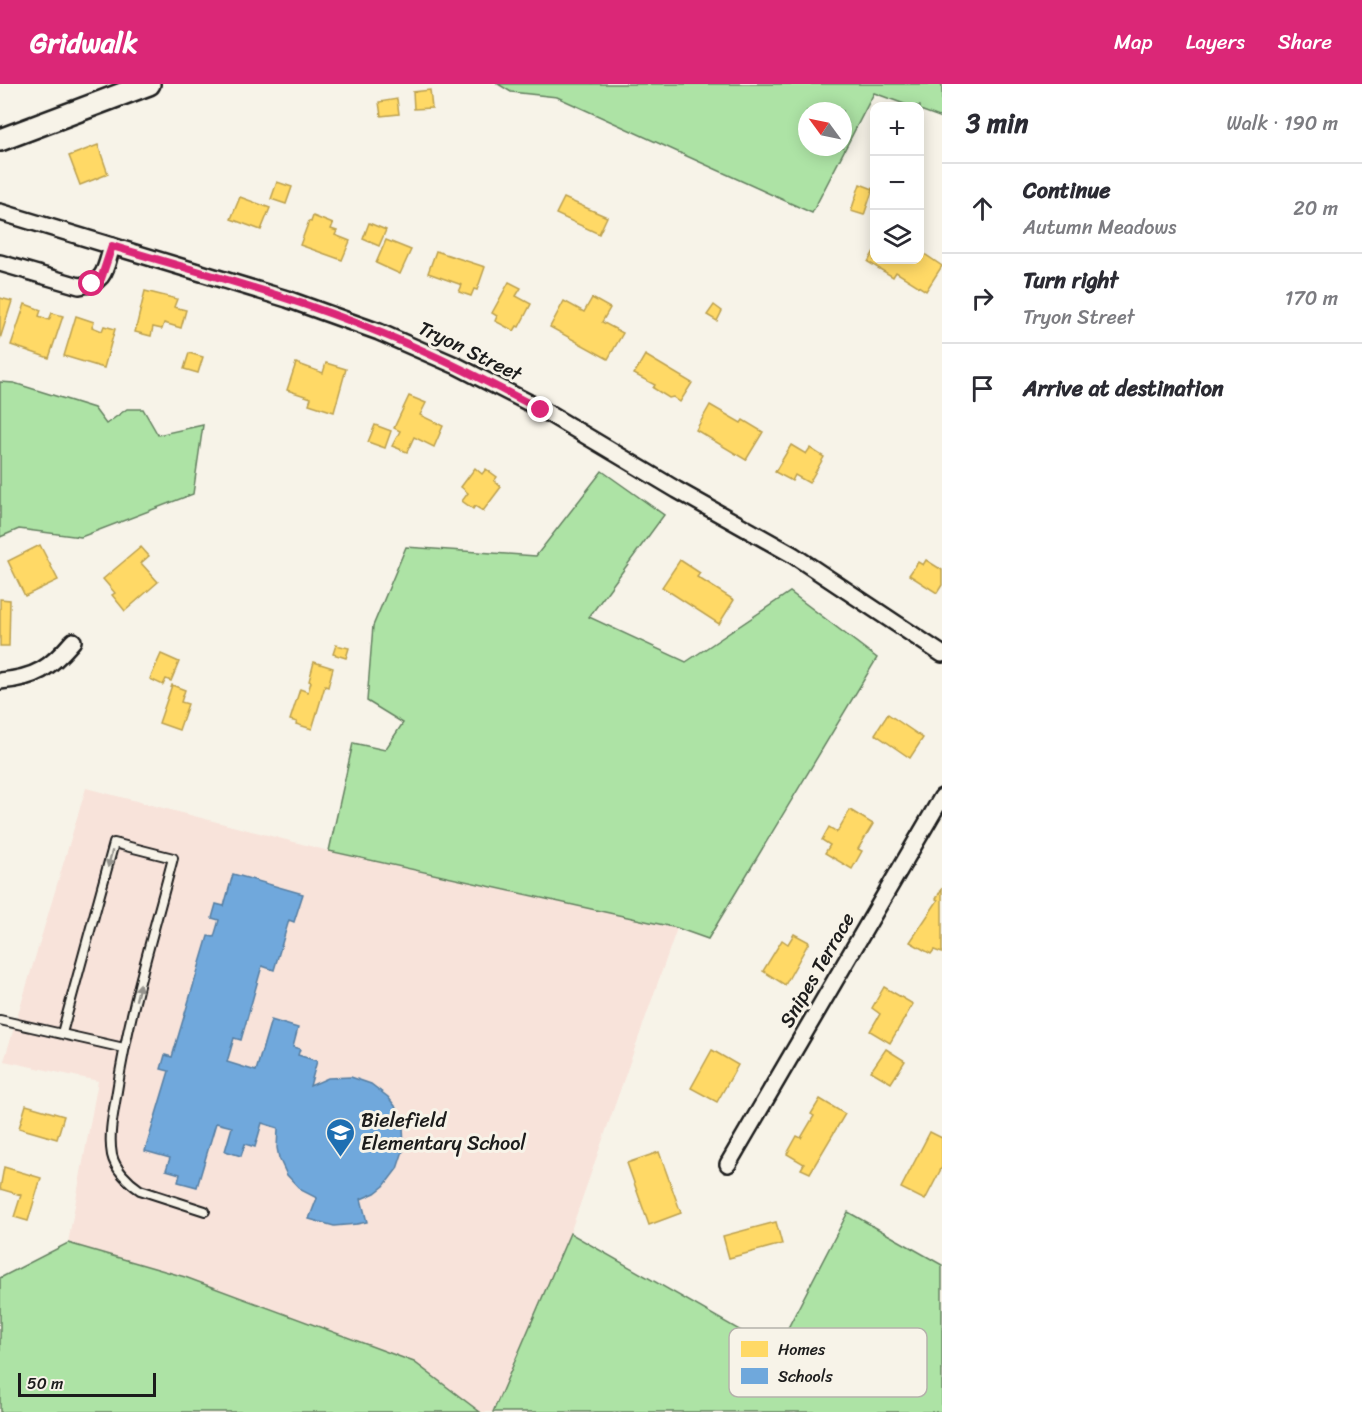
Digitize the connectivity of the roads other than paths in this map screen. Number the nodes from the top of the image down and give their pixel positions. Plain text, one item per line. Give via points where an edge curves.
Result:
1 (149, 84) edge
2 (0, 140) edge
3 (0, 212) edge
4 (112, 246) junction
5 (0, 263) edge
6 (73, 641) dead end
7 (942, 654) edge
8 (0, 681) edge
9 (942, 797) edge
10 (0, 1020) edge
11 (62, 1033) junction
12 (124, 1048) junction
13 (728, 1164) dead end
14 (205, 1210) dead end

1 - 2 main road
3 - 4 street, Tryon Street
4 - 5 street via 101,279 79,286
4 - 7 street, Tryon Street via 287,299 379,332 457,366 793,555
6 - 8 street via 50,666 21,679
9 - 13 street, Snipes Terrace
10 - 11 lane
11 - 12 lane
12 -> 11 lane via 173,858 114,843
12 - 14 lane via 111,1146 116,1165 140,1190

